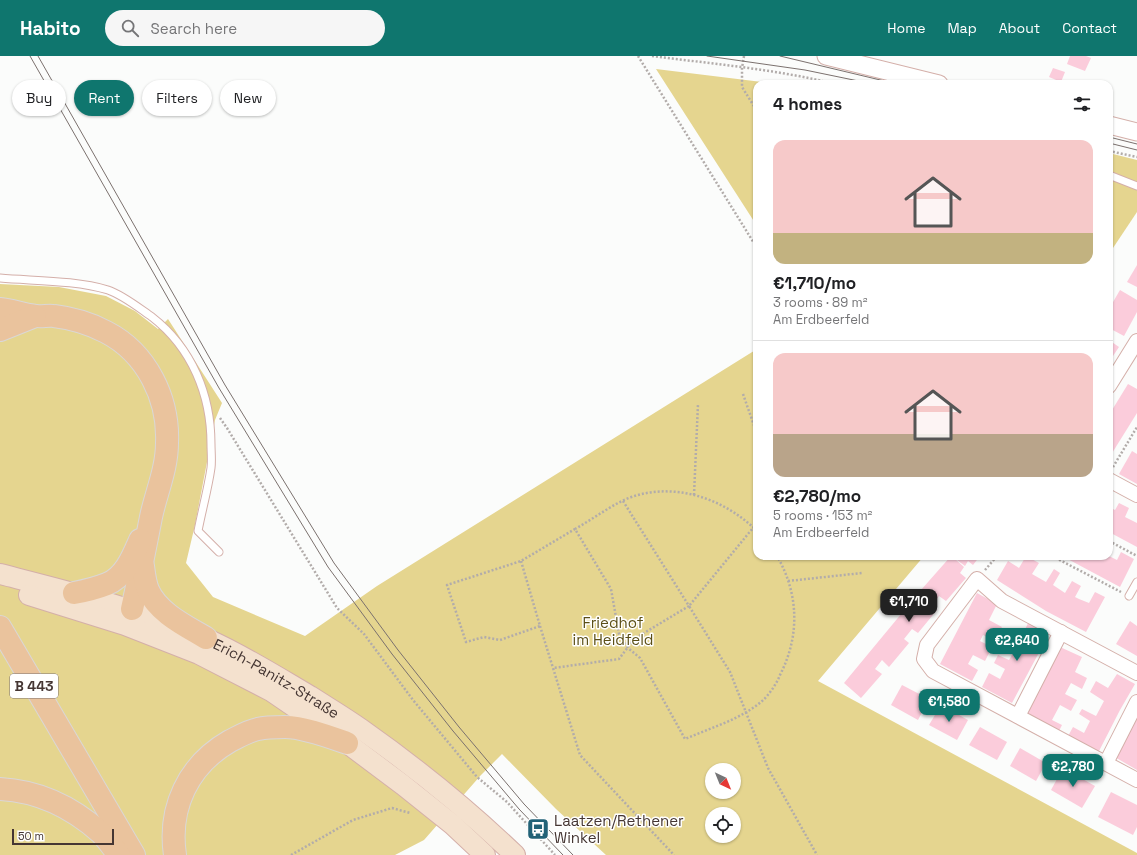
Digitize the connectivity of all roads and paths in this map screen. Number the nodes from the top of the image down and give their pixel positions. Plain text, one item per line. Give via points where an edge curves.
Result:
1 (638, 56) edge
2 (652, 56) edge
3 (744, 56) edge
4 (826, 56) edge
5 (742, 68) junction
6 (819, 80) edge
7 (923, 80) edge
8 (753, 105) edge
9 (1113, 126) edge
10 (1137, 132) edge
11 (1113, 152) edge
12 (1137, 157) edge
13 (1113, 177) edge
14 (1137, 186) edge
15 (753, 242) edge
16 (0, 278) edge
17 (0, 309) edge
18 (35, 316) junction
19 (0, 330) edge
20 (1137, 341) edge
21 (1113, 380) edge
22 (743, 394) dead end
23 (207, 402) junction
24 (698, 404) dead end
25 (753, 423) edge
26 (1137, 426) edge
27 (1113, 467) edge
28 (1113, 482) edge
29 (694, 495) junction
30 (1137, 496) edge
31 (623, 501) junction
32 (152, 516) junction
33 (753, 528) joint
34 (575, 529) junction
35 (1113, 542) edge
36 (220, 552) dead end
37 (1137, 556) edge
38 (779, 560) edge
39 (994, 560) edge
40 (1060, 560) edge
41 (520, 561) junction
42 (142, 564) junction
43 (862, 572) dead end
44 (0, 574) edge
45 (977, 580) junction
46 (788, 581) junction
47 (1137, 582) edge
48 (0, 588) edge
49 (38, 591) junction
50 (74, 594) junction
51 (1129, 596) joint
52 (689, 606) junction
53 (128, 617) junction
54 (540, 626) junction
55 (0, 627) edge
56 (1061, 632) junction
57 (206, 638) junction
58 (628, 648) junction
59 (553, 668) junction
60 (1137, 673) edge
61 (1137, 702) edge
62 (746, 713) junction
63 (1018, 716) junction
64 (347, 743) junction
65 (1106, 763) junction
66 (1137, 780) edge
67 (0, 789) edge
68 (414, 813) dead end
69 (119, 855) edge
70 (134, 855) edge
71 (175, 855) edge
72 (290, 855) edge
73 (485, 855) edge
74 (515, 855) edge
75 (555, 855) edge
76 (674, 855) edge
77 (817, 855) edge

1 - 15 path
2 - 5 path
3 - 5 path
4 - 7 street
5 - 6 path
5 - 8 path via 742,87
9 - 10 street
11 - 12 path
13 - 14 lane
16 - 23 lane via 86,284 110,291 138,306 178,343 196,372
17 - 18 main road
18 - 19 main road
18 - 32 main road via 54,316 106,332 141,361 154,380 162,400 168,445
20 - 21 street
22 - 25 path
23 - 36 lane via 211,431 211,467 198,531
23 - 75 path via 227,428 337,608 364,634 413,700 477,777 507,802
24 - 29 path
26 - 27 path
28 - 30 street
29 - 31 path via 661,492 643,494
29 - 33 path via 727,507
31 - 34 path
31 - 52 path
32 - 42 main road
32 - 50 main road via 130,561 120,575 109,584
33 - 52 path
34 - 41 path
34 - 58 path via 611,589 619,634
35 - 37 path
38 - 46 path
39 - 45 path
40 - 51 path
41 - 54 path
41 - 54 path via 447,585 466,642 484,637 500,640
42 - 53 main road
42 - 57 main road via 148,591 157,603 169,615
43 - 46 path
44 - 49 main road, Erich-Panitz-Straße
45 - 56 street via 1002,601
45 - 63 street via 927,645 924,659 933,671
46 - 62 path via 794,609 792,647 776,684 762,701
47 - 51 lane
48 - 49 main road, Erich-Panitz-Straße
49 - 50 main road, Erich-Panitz-Straße
49 - 53 main road, Erich-Panitz-Straße
50 - 53 main road, Erich-Panitz-Straße
52 - 58 path via 634,639
52 - 62 path via 730,672
53 - 57 main road, Erich-Panitz-Straße
53 - 64 main road, Erich-Panitz-Straße via 271,691
54 - 59 path
55 - 70 main road, B 443
56 - 60 street
56 - 63 street
57 - 74 main road, Erich-Panitz-Straße via 279,677 360,728 416,769
58 - 59 path via 619,659
58 - 62 path via 640,658 684,739
59 - 76 path via 580,755
61 - 65 street
62 - 77 path via 768,768
63 - 65 street
64 - 71 main road via 318,733 287,727 258,729 216,749 195,770 182,791 175,815
64 - 73 main road, Erich-Panitz-Straße via 403,785
65 - 66 street
67 - 69 main road via 31,794 55,802 78,815 102,834
68 - 72 path via 392,808 353,820

